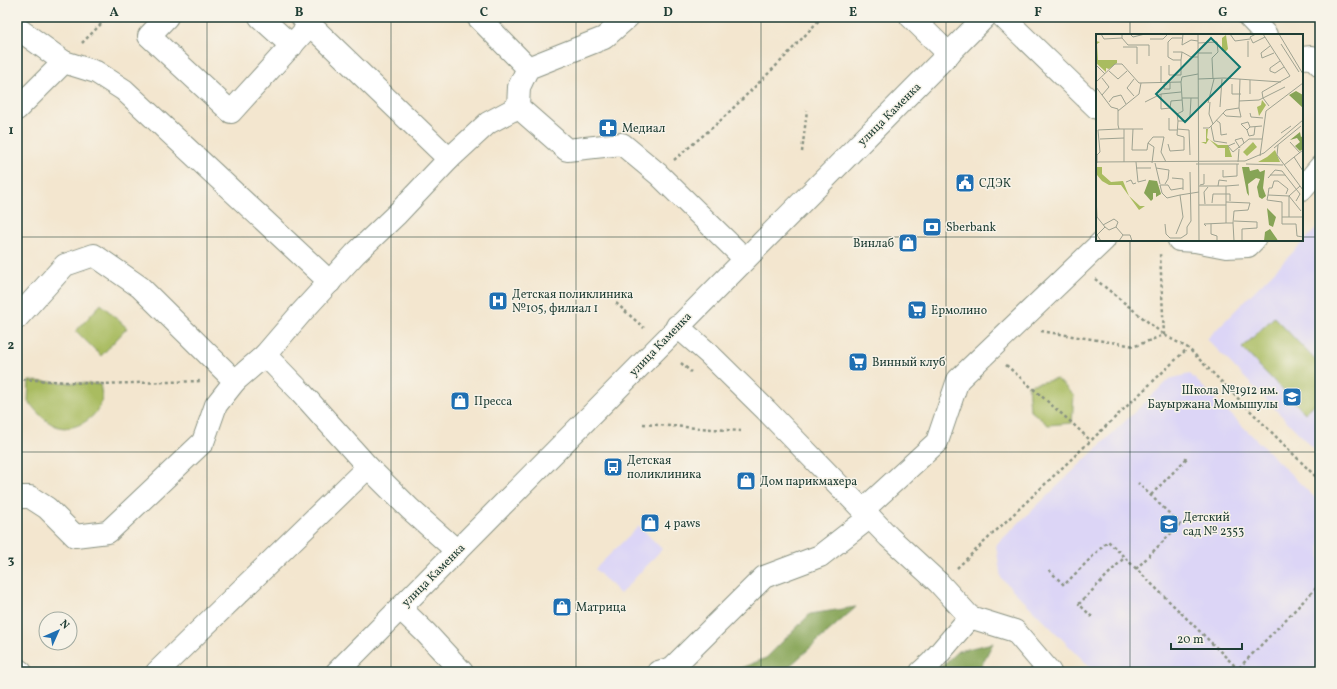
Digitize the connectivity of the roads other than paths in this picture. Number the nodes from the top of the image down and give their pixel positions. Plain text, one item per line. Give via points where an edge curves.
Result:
1 (167, 17) edge
2 (260, 17) edge
3 (478, 17) edge
4 (628, 17) edge
5 (911, 17) edge
6 (985, 17) edge
7 (1003, 17) edge
8 (1249, 17) edge
9 (306, 21) edge
10 (17, 28) edge
11 (1265, 34) edge
12 (292, 46) junction
13 (948, 54) junction
14 (64, 62) junction
15 (528, 68) junction
16 (518, 107) junction
17 (1096, 107) edge
18 (17, 109) edge
19 (449, 159) junction
20 (1320, 167) edge
21 (1303, 188) edge
22 (1103, 241) edge
23 (1195, 241) edge
24 (1195, 241) edge
25 (1253, 241) edge
26 (1170, 244) edge
27 (745, 259) junction
28 (330, 282) junction
29 (17, 318) edge
30 (677, 326) junction
31 (265, 355) junction
32 (235, 381) junction
33 (368, 468) junction
34 (17, 496) edge
35 (867, 514) junction
36 (457, 551) junction
37 (400, 608) junction
38 (970, 617) junction
39 (17, 669) edge
40 (21, 672) edge
41 (156, 672) edge
42 (337, 672) edge
43 (462, 672) edge
44 (658, 672) edge
45 (921, 672) edge
46 (1050, 672) edge

1 - 12 main road via 149,36 231,112
2 - 12 main road
3 - 15 main road
4 - 15 main road via 604,38
5 - 13 main road
6 - 13 main road, улица Каменка
7 - 17 main road
8 - 11 main road
9 - 12 main road
9 - 19 main road
10 - 14 main road
13 - 27 main road, улица Каменка
14 - 18 main road
14 - 28 main road via 96,72 124,90
15 - 16 main road via 519,87
16 - 19 main road via 488,123
16 - 27 main road via 567,150 622,144 658,174
19 - 28 main road
20 - 21 main road
22 - 35 main road via 958,380 937,442
23 - 26 main road
24 - 25 main road via 1226,247 1248,246
27 - 30 main road, улица Каменка
28 - 31 main road
29 - 32 main road via 65,265 94,255 140,287
30 - 35 main road via 766,410
30 - 36 main road, улица Каменка
31 - 32 main road
31 - 33 main road
32 - 34 main road via 216,405 203,442 108,532 75,536 47,508 30,497
33 - 36 main road
33 - 41 main road
35 - 38 main road via 939,583
35 - 44 main road via 820,556 764,577 672,668
36 - 37 main road, улица Каменка
37 - 42 main road, улица Каменка
37 - 43 main road
38 - 45 main road
38 - 46 main road via 1015,631
39 - 40 main road

